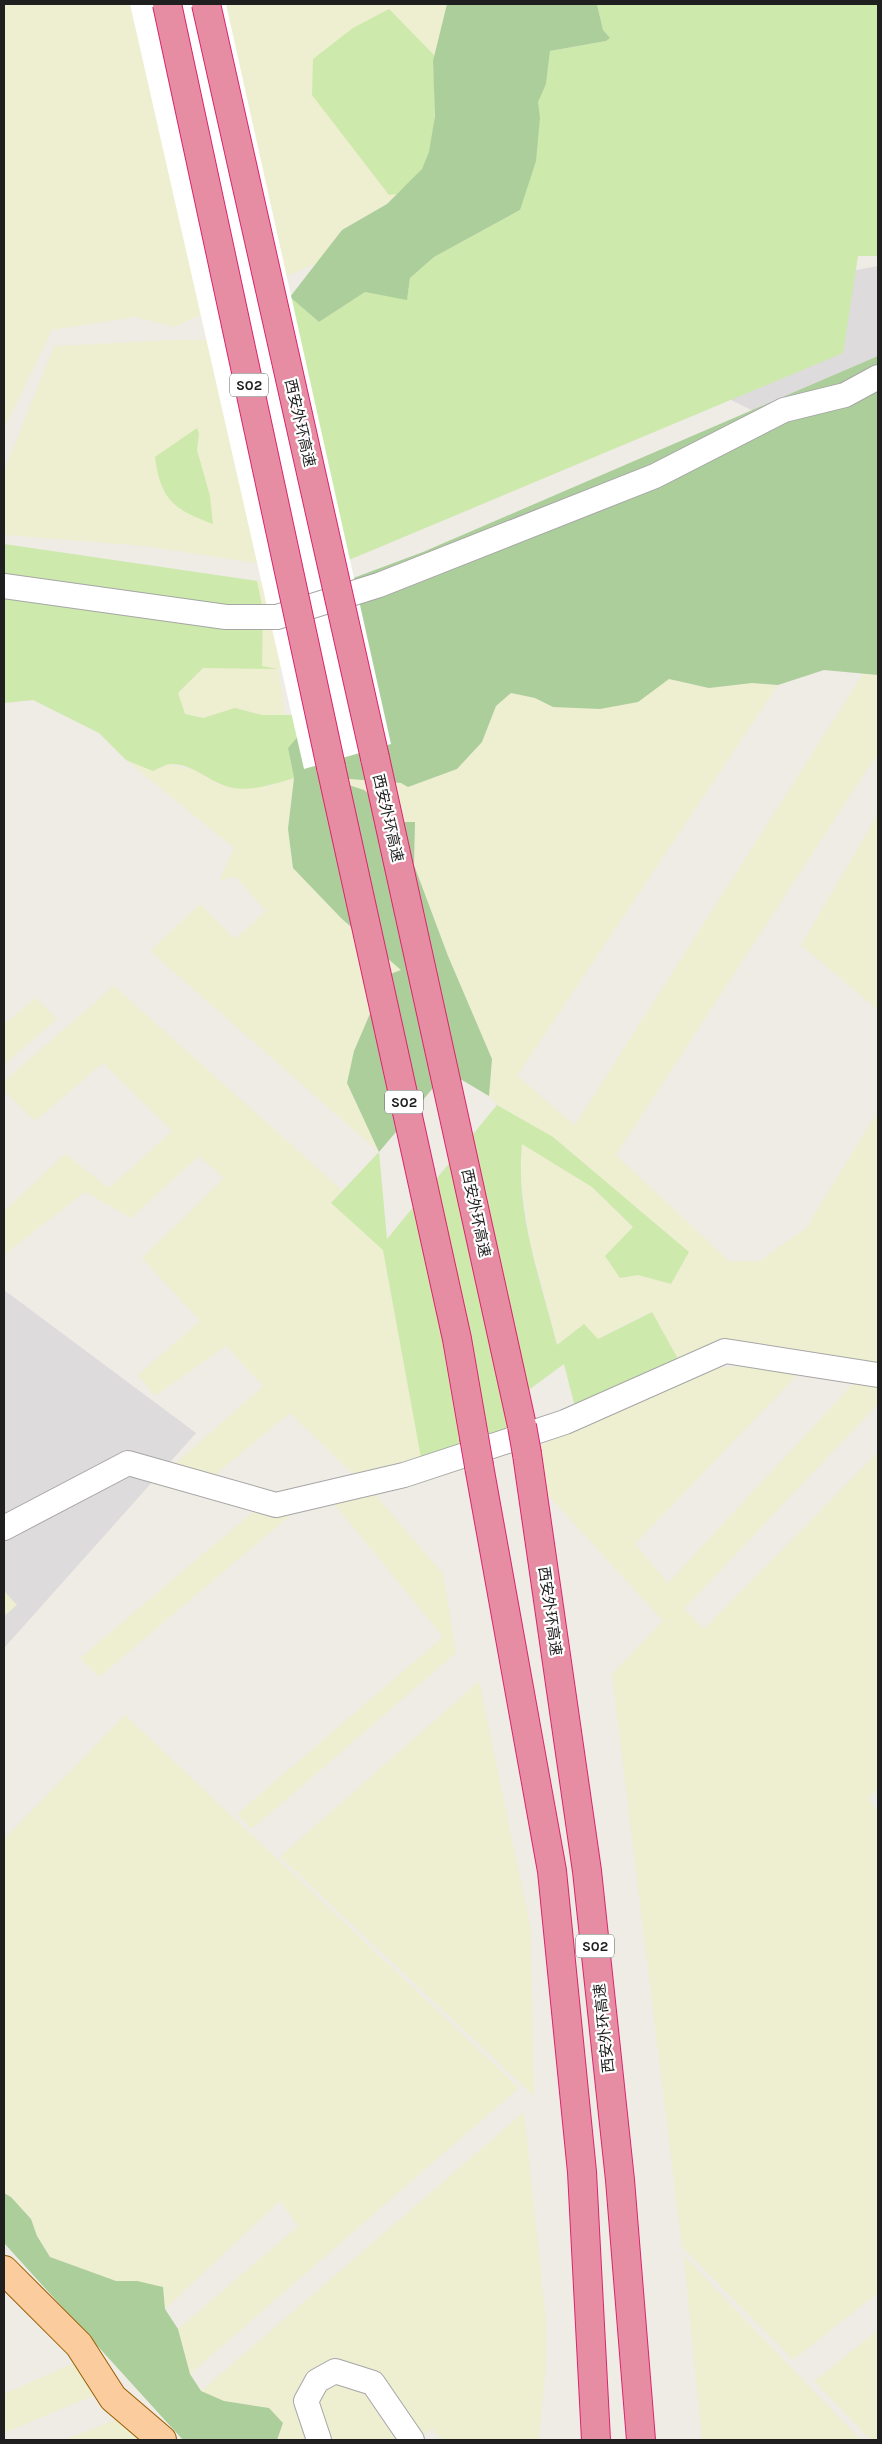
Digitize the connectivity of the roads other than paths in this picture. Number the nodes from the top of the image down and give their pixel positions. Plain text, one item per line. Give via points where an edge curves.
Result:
1 (167, 4) edge
2 (206, 4) edge
3 (878, 377) edge
4 (4, 586) edge
5 (878, 1375) edge
6 (4, 1528) edge
7 (4, 2270) edge
8 (162, 2440) edge
9 (319, 2440) edge
10 (412, 2440) edge
11 (596, 2440) edge
12 (641, 2440) edge

1 - 11 highway, S02, bridge via 456,1340 552,1871 582,2172
2 - 12 highway, 西安外环高速 / S02, bridge via 528,1454 588,1870 620,2180
3 - 4 street via 845,395 784,410 654,476 380,585 277,617 226,617
5 - 6 street via 725,1351 565,1422 404,1475 276,1505 128,1463
7 - 8 main road via 79,2345 114,2398
9 - 10 street via 306,2401 317,2381 336,2370 373,2383

